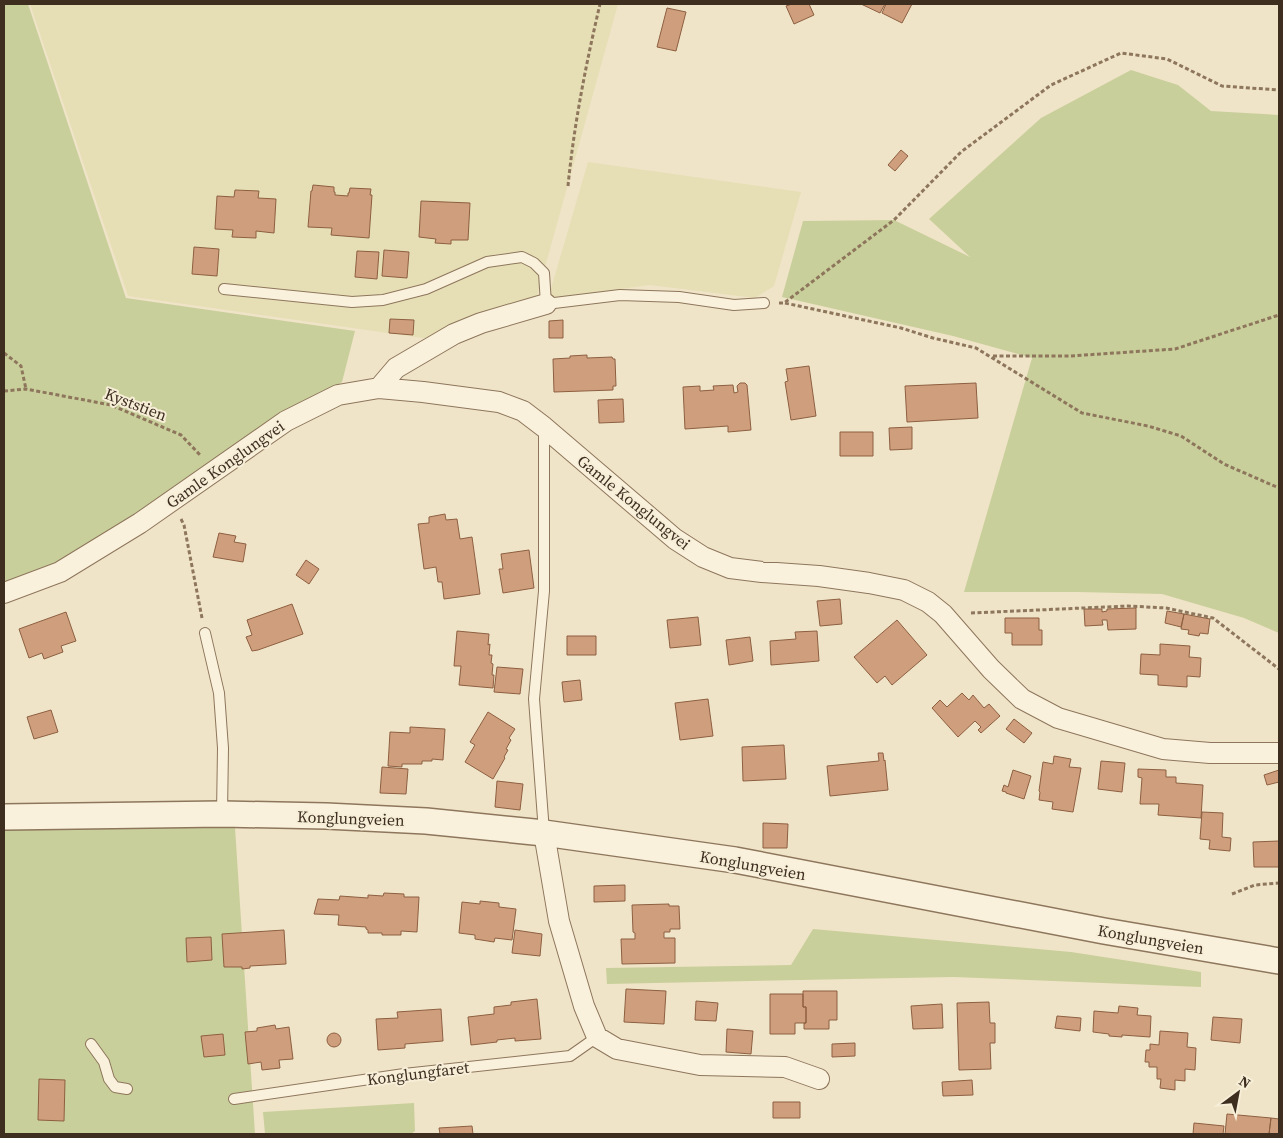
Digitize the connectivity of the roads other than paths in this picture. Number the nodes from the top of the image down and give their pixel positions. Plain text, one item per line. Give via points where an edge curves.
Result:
1 (224, 289) dead end
2 (764, 303) road end
3 (546, 304) junction
4 (379, 388) junction
5 (544, 427) junction
6 (4, 593) edge
7 (205, 633) road end
8 (1279, 753) edge
9 (222, 814) junction
10 (4, 817) edge
11 (544, 833) junction
12 (1279, 961) edge
13 (597, 1037) junction
14 (91, 1044) dead end
15 (819, 1079) dead end
16 (127, 1089) dead end
17 (234, 1099) dead end

1 - 3 lane via 352,302 382,300 426,289 486,262 522,257 544,273
2 - 3 lane via 734,305 679,296 620,295
3 - 4 street via 454,334 396,368
4 - 5 street, Gamle Konglungvei via 499,402 523,411
4 - 6 street, Gamle Konglungvei via 338,395 286,421 140,523 60,572
5 - 8 street, Gamle Konglungvei via 675,539 703,557 730,568 869,583 904,590 928,602 1022,699 1058,718 1163,749
5 - 11 lane via 544,591 534,699
7 - 9 lane via 219,693
9 - 10 street, Konglungveien
9 - 11 street, Konglungveien via 426,821
11 - 12 street, Konglungveien via 734,860
11 - 13 street via 559,921 584,1006
13 - 15 street via 617,1049 700,1065 785,1066
13 - 17 lane, Konglungfaret via 570,1056 404,1074
14 - 16 lane via 104,1062 108,1079 115,1087

